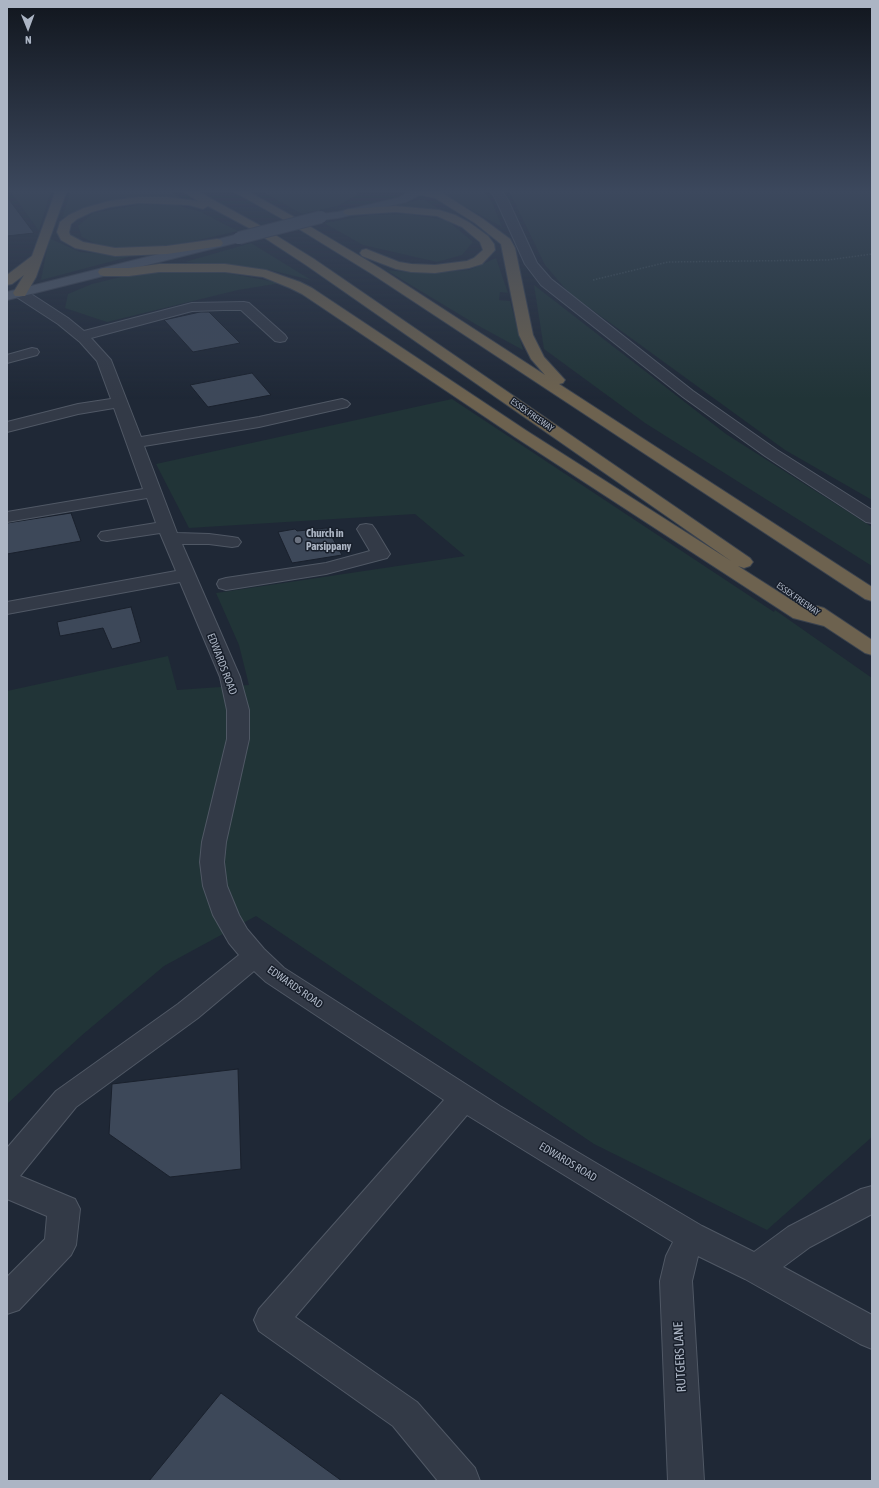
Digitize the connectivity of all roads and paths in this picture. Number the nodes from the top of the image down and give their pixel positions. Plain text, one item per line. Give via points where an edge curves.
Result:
1 (33, 259) edge
2 (37, 259) edge
3 (153, 259) edge
4 (306, 259) edge
5 (357, 259) edge
6 (382, 259) edge
7 (480, 259) edge
8 (511, 259) edge
9 (529, 259) edge
10 (832, 259) edge
11 (104, 272) junction
12 (7, 280) edge
13 (593, 280) dead end
14 (56, 284) junction
15 (20, 293) junction
16 (7, 296) edge
17 (41, 307) junction
18 (82, 336) junction
19 (280, 338) dead end
20 (7, 350) edge
21 (7, 359) edge
22 (120, 402) junction
23 (342, 404) dead end
24 (599, 417) junction
25 (7, 427) edge
26 (134, 443) junction
27 (153, 492) junction
28 (7, 517) edge
29 (872, 518) edge
30 (366, 529) dead end
31 (168, 532) junction
32 (107, 536) dead end
33 (232, 542) dead end
34 (243, 569) dead end
35 (189, 584) junction
36 (226, 584) junction
37 (872, 595) edge
38 (7, 608) edge
39 (829, 621) junction
40 (872, 649) edge
41 (255, 956) junction
42 (464, 1098) junction
43 (7, 1170) edge
44 (7, 1185) edge
45 (872, 1199) edge
46 (691, 1236) junction
47 (756, 1269) junction
48 (7, 1298) edge
49 (872, 1333) edge
50 (462, 1481) edge
51 (686, 1481) edge

1 - 12 highway via 26,268
2 - 15 highway via 30,278
3 - 11 main road
4 - 39 highway, ESSEX FREEWAY
5 - 24 highway
6 - 7 highway via 421,269 459,266
8 - 24 highway via 526,335 531,346 548,371
9 - 29 street via 537,273 555,289 688,394 771,453
10 - 13 path via 668,262
11 - 14 main road
11 - 39 highway via 185,267 225,268 266,274 295,285 800,614
14 - 15 main road
14 - 17 street
15 - 16 main road
15 - 17 street, EDWARDS ROAD
17 - 18 street, EDWARDS ROAD
18 - 19 street via 192,307 244,306
18 - 22 street, EDWARDS ROAD via 104,360
20 - 21 street via 27,349
22 - 25 street via 78,409
22 - 26 street, EDWARDS ROAD
23 - 26 street via 259,422
24 - 37 highway
26 - 27 street, EDWARDS ROAD
27 - 28 street
27 - 31 street, EDWARDS ROAD
30 - 36 street via 381,554 326,568
31 - 32 street
31 - 33 street
31 - 35 street, EDWARDS ROAD
34 - 36 street
35 - 36 street
35 - 38 street
35 - 41 street, EDWARDS ROAD via 230,678 238,710 238,739 214,842 212,862 215,886 226,915 238,936
39 - 40 highway, ESSEX FREEWAY
41 - 42 street, EDWARDS ROAD via 275,975
41 - 43 street via 188,1011 66,1099
42 - 46 street, EDWARDS ROAD
42 - 50 street via 271,1320 405,1414
44 - 48 street via 64,1209 60,1245
45 - 47 street via 799,1237
46 - 47 street, EDWARDS ROAD
46 - 51 street, RUTGERS LANE via 682,1256 676,1281
47 - 49 street, EDWARDS ROAD

